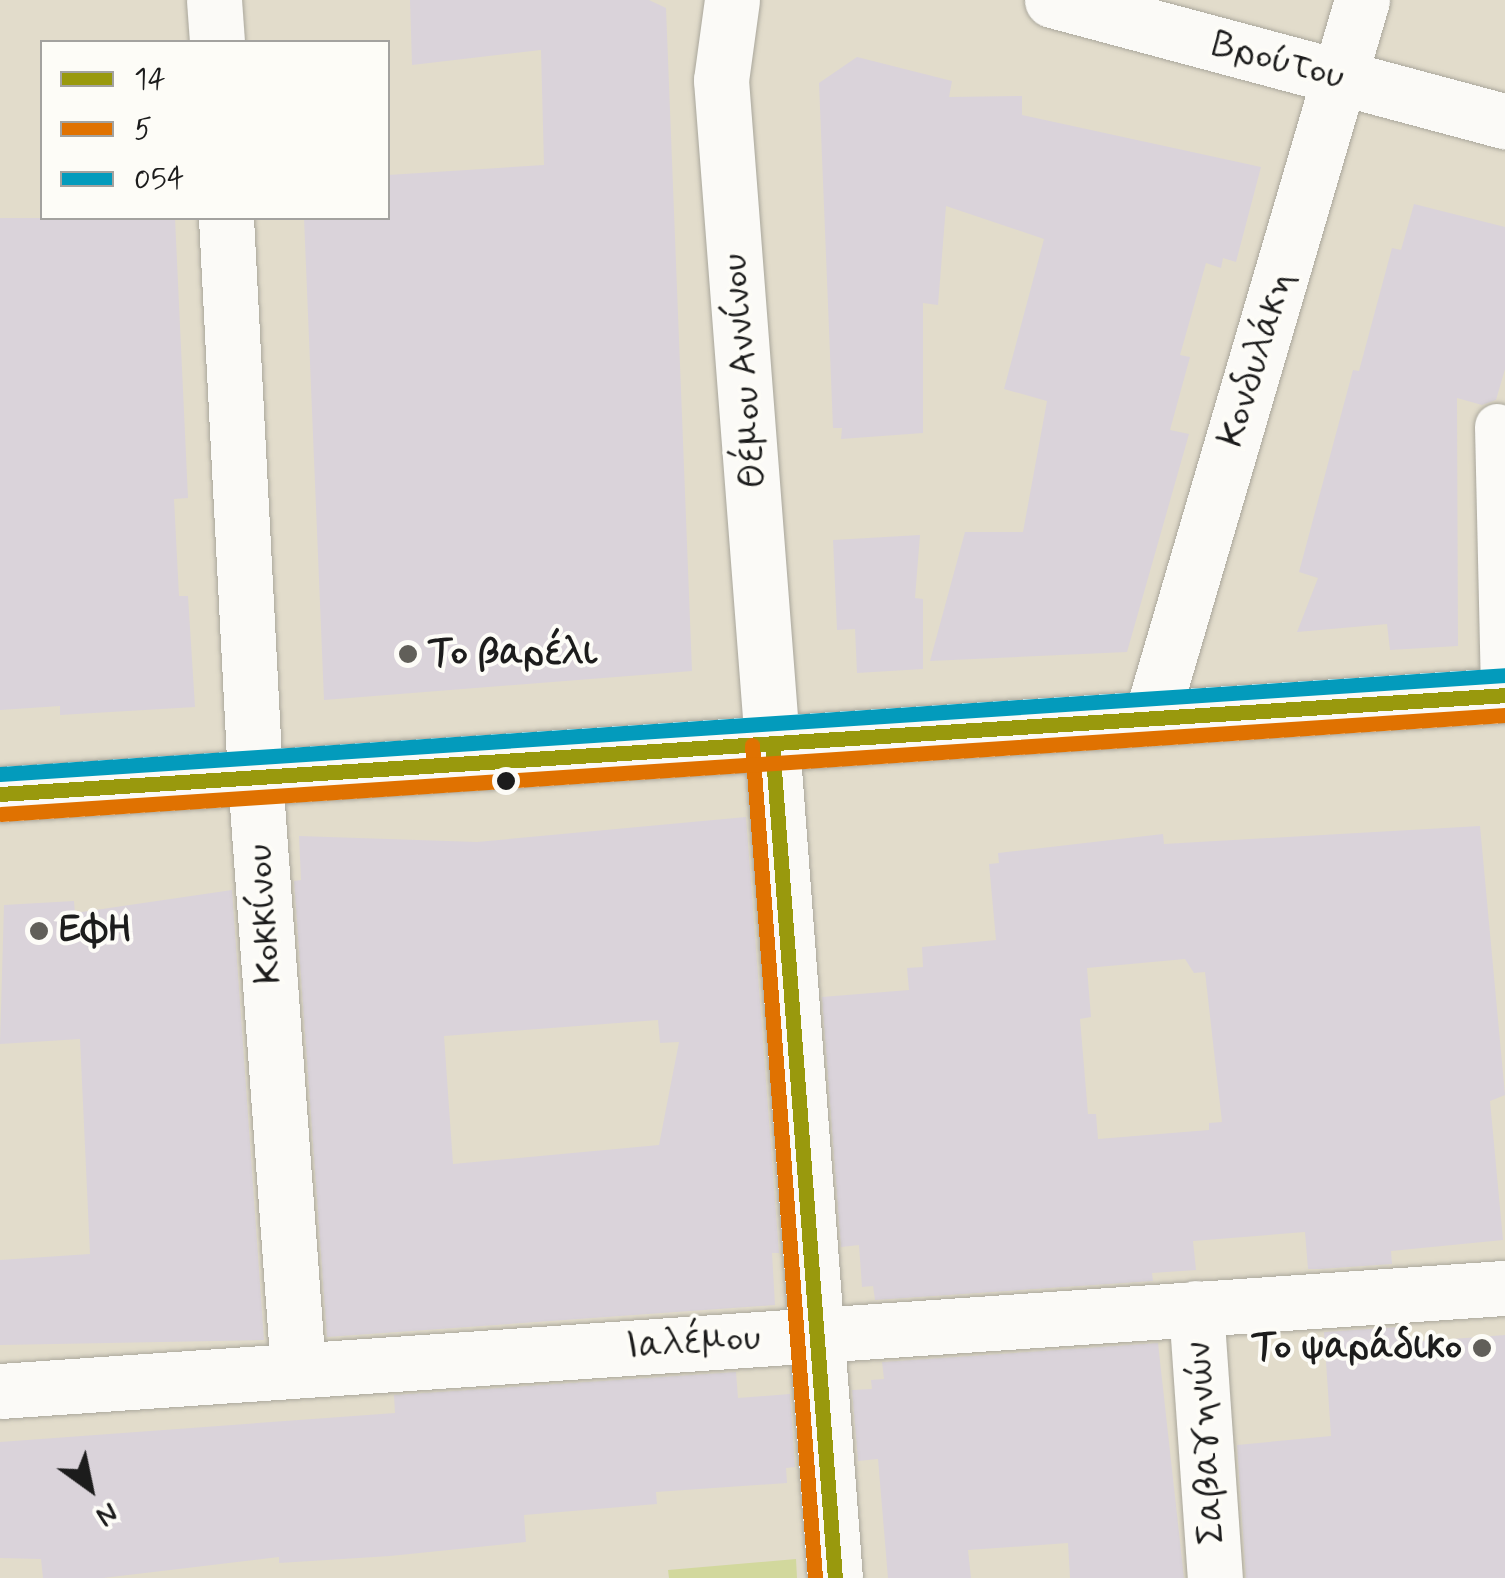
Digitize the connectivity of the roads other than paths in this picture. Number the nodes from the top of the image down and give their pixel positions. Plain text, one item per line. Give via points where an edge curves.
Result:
1 (214, 0) edge
2 (732, 0) edge
3 (1052, 0) edge
4 (1362, 0) edge
5 (216, 40) edge
6 (1341, 79) junction
7 (1505, 121) edge
8 (226, 220) edge
9 (1497, 426) dead end
10 (1505, 703) edge
11 (1151, 718) junction
12 (772, 743) junction
13 (255, 777) junction
14 (0, 794) edge
15 (1505, 1288) edge
16 (1196, 1308) junction
17 (817, 1334) junction
18 (298, 1370) junction
19 (0, 1391) edge
20 (835, 1578) edge
21 (1215, 1578) edge

1 - 5 street
2 - 12 street, Θέμου Αννίνου via 721,80
3 - 6 street, Βρούτου
4 - 6 street, Κονδυλάκη
6 - 7 street, Βρούτου
6 - 11 street, Κονδυλάκη
8 - 13 street, Κοκκίνου
9 - 10 street
10 - 11 street
11 - 12 street
12 - 13 street
12 - 17 street, Θέμου Αννίνου
13 - 14 street
13 - 18 street, Κοκκίνου
15 - 16 street, Ιαλέμου
16 - 17 street, Ιαλέμου
16 - 21 street, Σαβαγηνών
17 - 18 street, Ιαλέμου
17 - 20 street, Θέμου Αννίνου
18 - 19 street, Ιαλέμου

